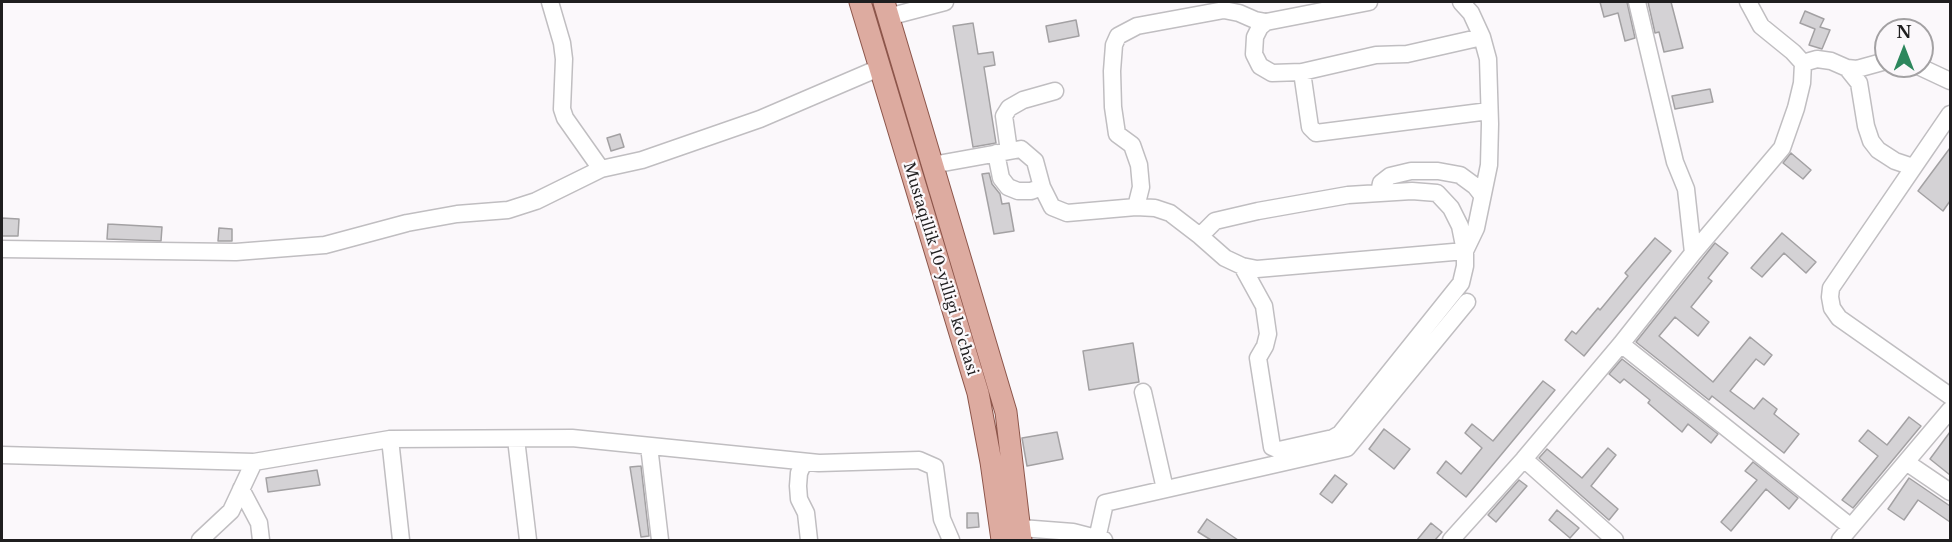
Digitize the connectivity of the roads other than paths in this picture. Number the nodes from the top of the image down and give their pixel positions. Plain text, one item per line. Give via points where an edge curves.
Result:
1 (550, 2) edge
2 (860, 2) edge
3 (945, 2) edge
4 (1370, 2) edge
5 (1461, 2) edge
6 (1637, 2) edge
7 (1748, 2) edge
8 (920, 5) edge
9 (886, 9) edge
10 (1266, 22) junction
11 (1482, 37) junction
12 (1803, 63) junction
13 (1874, 64) edge
14 (879, 68) junction
15 (1847, 68) junction
16 (1302, 72) junction
17 (1934, 74) edge
18 (1950, 81) edge
19 (1055, 92) dead end
20 (1490, 111) junction
21 (1950, 114) edge
22 (1003, 152) junction
23 (932, 165) junction
24 (1913, 167) junction
25 (601, 169) junction
26 (1042, 187) junction
27 (1379, 194) junction
28 (1482, 195) junction
29 (1136, 207) junction
30 (1200, 236) junction
31 (2, 249) edge
32 (1465, 251) junction
33 (1693, 253) junction
34 (1242, 266) junction
35 (1467, 302) dead end
36 (1621, 344) junction
37 (1143, 392) dead end
38 (1950, 396) edge
39 (1950, 410) edge
40 (516, 439) junction
41 (390, 440) junction
42 (649, 446) junction
43 (2, 455) edge
44 (1524, 459) junction
45 (254, 462) junction
46 (804, 462) junction
47 (1906, 462) junction
48 (242, 489) junction
49 (1166, 489) junction
50 (1950, 492) edge
51 (1851, 527) junction
52 (1011, 534) edge
53 (200, 540) edge
54 (261, 540) edge
55 (401, 540) edge
56 (528, 540) edge
57 (660, 540) edge
58 (809, 540) edge
59 (950, 540) edge
60 (1100, 540) edge
61 (1451, 540) edge
62 (1615, 540) edge
63 (1840, 540) edge

1 - 25 street via 562,43 565,118
2 - 14 main road, Mustaqillik 10-yilligi ko'chasi
3 - 8 street
4 - 10 street
5 - 11 street
6 - 33 street via 1675,162 1686,189
7 - 12 street via 1761,26
8 - 9 street
9 - 23 main road, Mustaqillik 10-yilligi ko'chasi
10 - 16 street via 1255,37 1254,54 1260,66 1272,73
10 - 29 street via 1224,10 1137,26 1118,36 1112,71 1113,107 1117,134 1131,145 1139,165 1141,187
11 - 16 street
11 - 20 street via 1488,59
12 - 15 street via 1817,59
12 - 33 street via 1796,108 1782,148
13 - 15 street
14 - 25 street via 760,119 642,160
14 - 52 main road, Mustaqillik 10-yilligi ko'chasi via 978,393
15 - 24 street via 1859,83 1871,141 1895,161
16 - 20 street via 1310,127 1316,133
17 - 18 street
19 - 22 street via 1009,108 1004,116
20 - 28 street via 1488,165
21 - 24 street
22 - 23 street
22 - 26 street via 1021,149 1029,154 1035,161
22 - 26 street via 1001,178 1008,187 1031,191
23 - 52 main road, Mustaqillik 10-yilligi ko'chasi via 1006,412
24 - 38 street via 1831,288 1830,297 1839,318
25 - 31 street via 536,201 507,210 407,223 325,245 236,252
26 - 29 street via 1052,207 1066,213
27 - 28 street via 1381,183 1390,176 1438,171 1460,175
27 - 30 street via 1348,195 1215,221
27 - 32 street via 1437,194 1451,208 1460,226
28 - 32 street via 1476,228
29 - 30 street via 1170,213
30 - 34 street via 1225,258
32 - 34 street via 1257,269
32 - 34 street via 1461,283 1340,434 1279,450 1272,447 1257,358 1268,334 1264,306
33 - 36 street
35 - 49 street via 1347,448
36 - 44 street
36 - 51 street
37 - 49 street
39 - 47 street
40 - 41 street
40 - 42 street via 572,438
40 - 56 street
41 - 45 street
41 - 55 street
42 - 46 street
42 - 57 street
43 - 45 street
44 - 61 street
44 - 62 street
45 - 48 street
46 - 58 street via 798,486
46 - 59 street via 919,460 935,468 942,519
47 - 50 street
47 - 51 street
48 - 53 street via 231,511
48 - 54 street via 259,523
49 - 60 street via 1105,503
51 - 63 street
52 - 60 street via 1073,532

